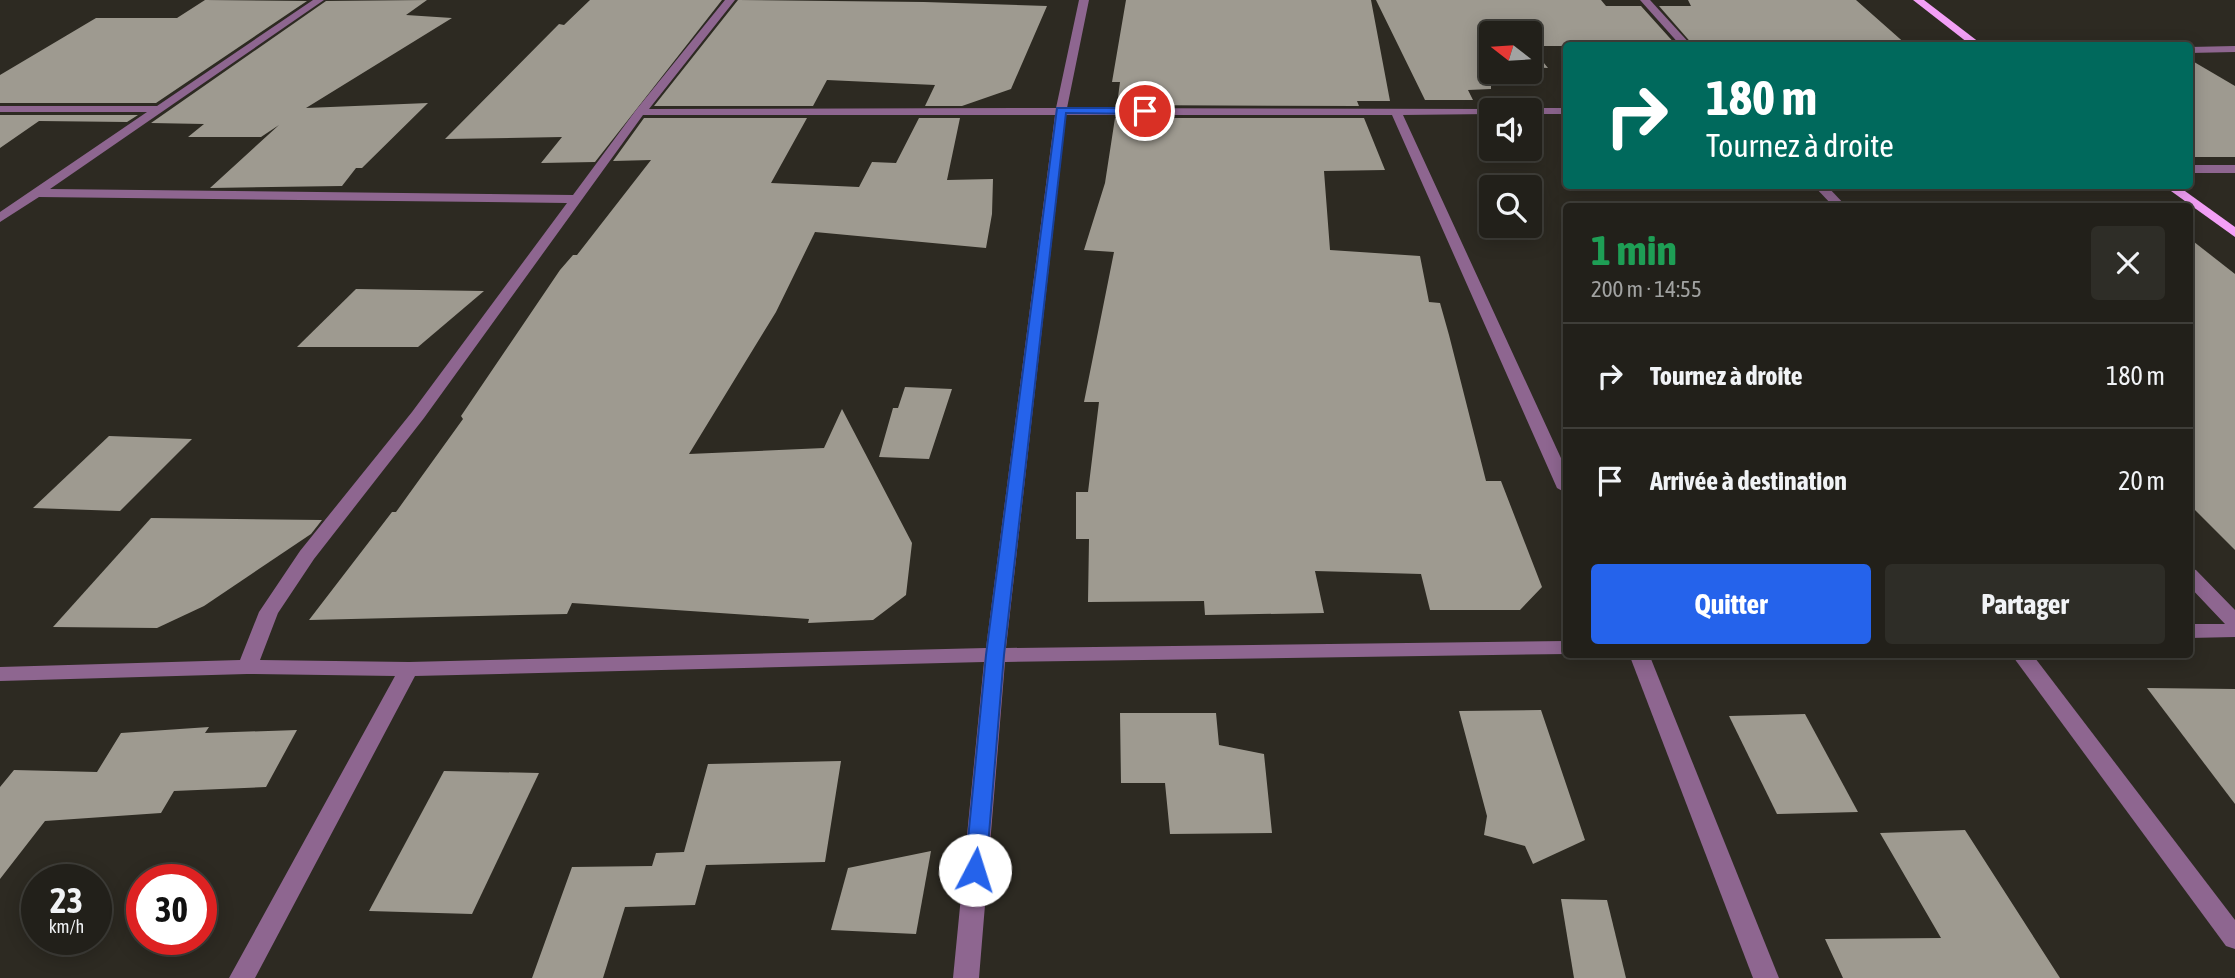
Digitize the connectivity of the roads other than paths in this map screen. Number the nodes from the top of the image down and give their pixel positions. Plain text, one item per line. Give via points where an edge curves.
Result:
1 (319, 0) edge
2 (730, 0) edge
3 (1084, 0) edge
4 (1645, 0) edge
5 (1918, 0) edge
6 (1683, 42) edge
7 (1974, 42) edge
8 (2193, 50) edge
9 (2235, 50) edge
10 (0, 109) edge
11 (159, 110) junction
12 (1061, 110) junction
13 (1479, 111) edge
14 (1542, 111) edge
15 (1563, 111) edge
16 (640, 112) junction
17 (1397, 113) junction
18 (2193, 169) edge
19 (2235, 169) edge
20 (1823, 189) edge
21 (2174, 189) edge
22 (38, 193) junction
23 (575, 199) junction
24 (1837, 203) edge
25 (0, 218) edge
26 (2235, 233) edge
27 (1563, 481) edge
28 (2193, 578) edge
29 (2235, 622) edge
30 (2235, 630) edge
31 (2193, 631) edge
32 (1563, 648) edge
33 (995, 655) junction
34 (1641, 658) edge
35 (2024, 658) edge
36 (247, 667) junction
37 (409, 669) junction
38 (0, 674) edge
39 (2235, 939) edge
40 (242, 978) edge
41 (966, 978) edge
42 (1766, 978) edge

1 - 11 street
2 - 16 street
3 - 12 street
4 - 6 street
5 - 7 main road
8 - 9 street
10 - 11 street
11 - 22 street
12 - 16 street
12 - 17 street
12 - 33 street
13 - 17 street
14 - 15 street
16 - 23 street
17 - 27 street
18 - 19 street
20 - 24 street
21 - 26 main road
22 - 23 street
22 - 25 street
23 - 36 street via 459,361 307,555 269,612
28 - 29 street
30 - 31 street
32 - 33 street
33 - 37 street
33 - 41 street
34 - 42 street
35 - 39 street
36 - 37 street
36 - 38 street
37 - 40 street

